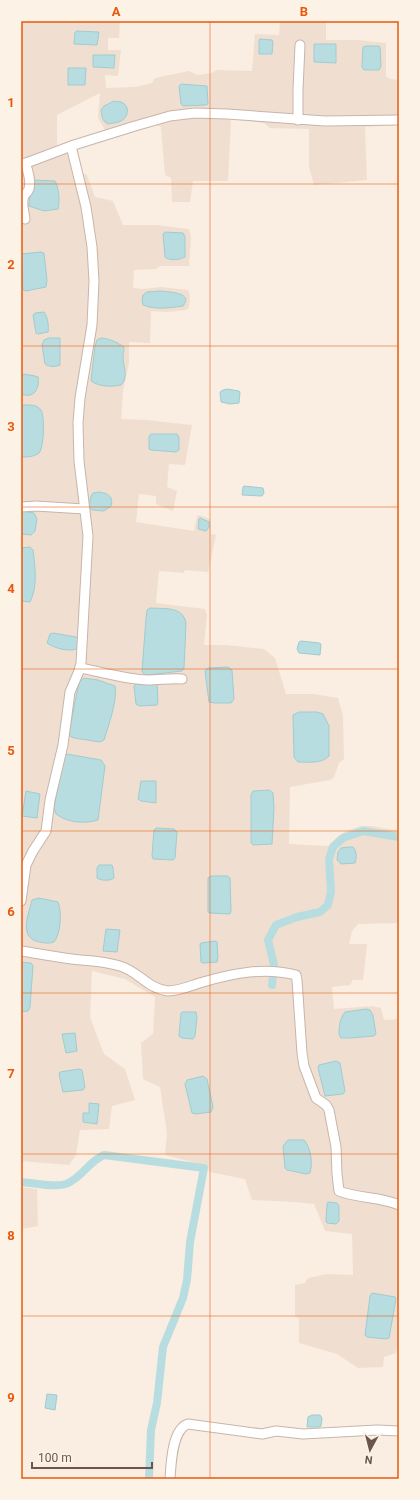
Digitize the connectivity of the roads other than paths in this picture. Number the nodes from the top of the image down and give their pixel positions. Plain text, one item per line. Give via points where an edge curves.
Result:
1 (300, 45) dead end
2 (298, 120) junction
3 (399, 120) edge
4 (71, 146) junction
5 (23, 164) edge
6 (25, 219) dead end
7 (21, 507) edge
8 (84, 509) junction
9 (80, 668) junction
10 (182, 679) dead end
11 (21, 901) edge
12 (21, 951) edge
13 (399, 1205) edge
14 (399, 1431) edge
15 (170, 1479) edge

1 - 2 street
2 - 3 street
2 - 4 street via 227,114 170,116
4 - 5 street
4 - 8 street via 86,207 94,281 92,325 78,423
5 - 6 street via 28,169 29,186 23,202
7 - 8 street
8 - 9 street via 88,536
9 - 10 street via 129,678
9 - 11 street via 70,692 63,745 50,800 46,831 26,865
12 - 13 street via 103,961 130,969 149,985 168,991 242,972 284,972 296,975 303,1059 316,1098 329,1110 336,1147 339,1191 386,1199
14 - 15 street via 303,1434 276,1431 262,1434 188,1424 182,1427 174,1444

